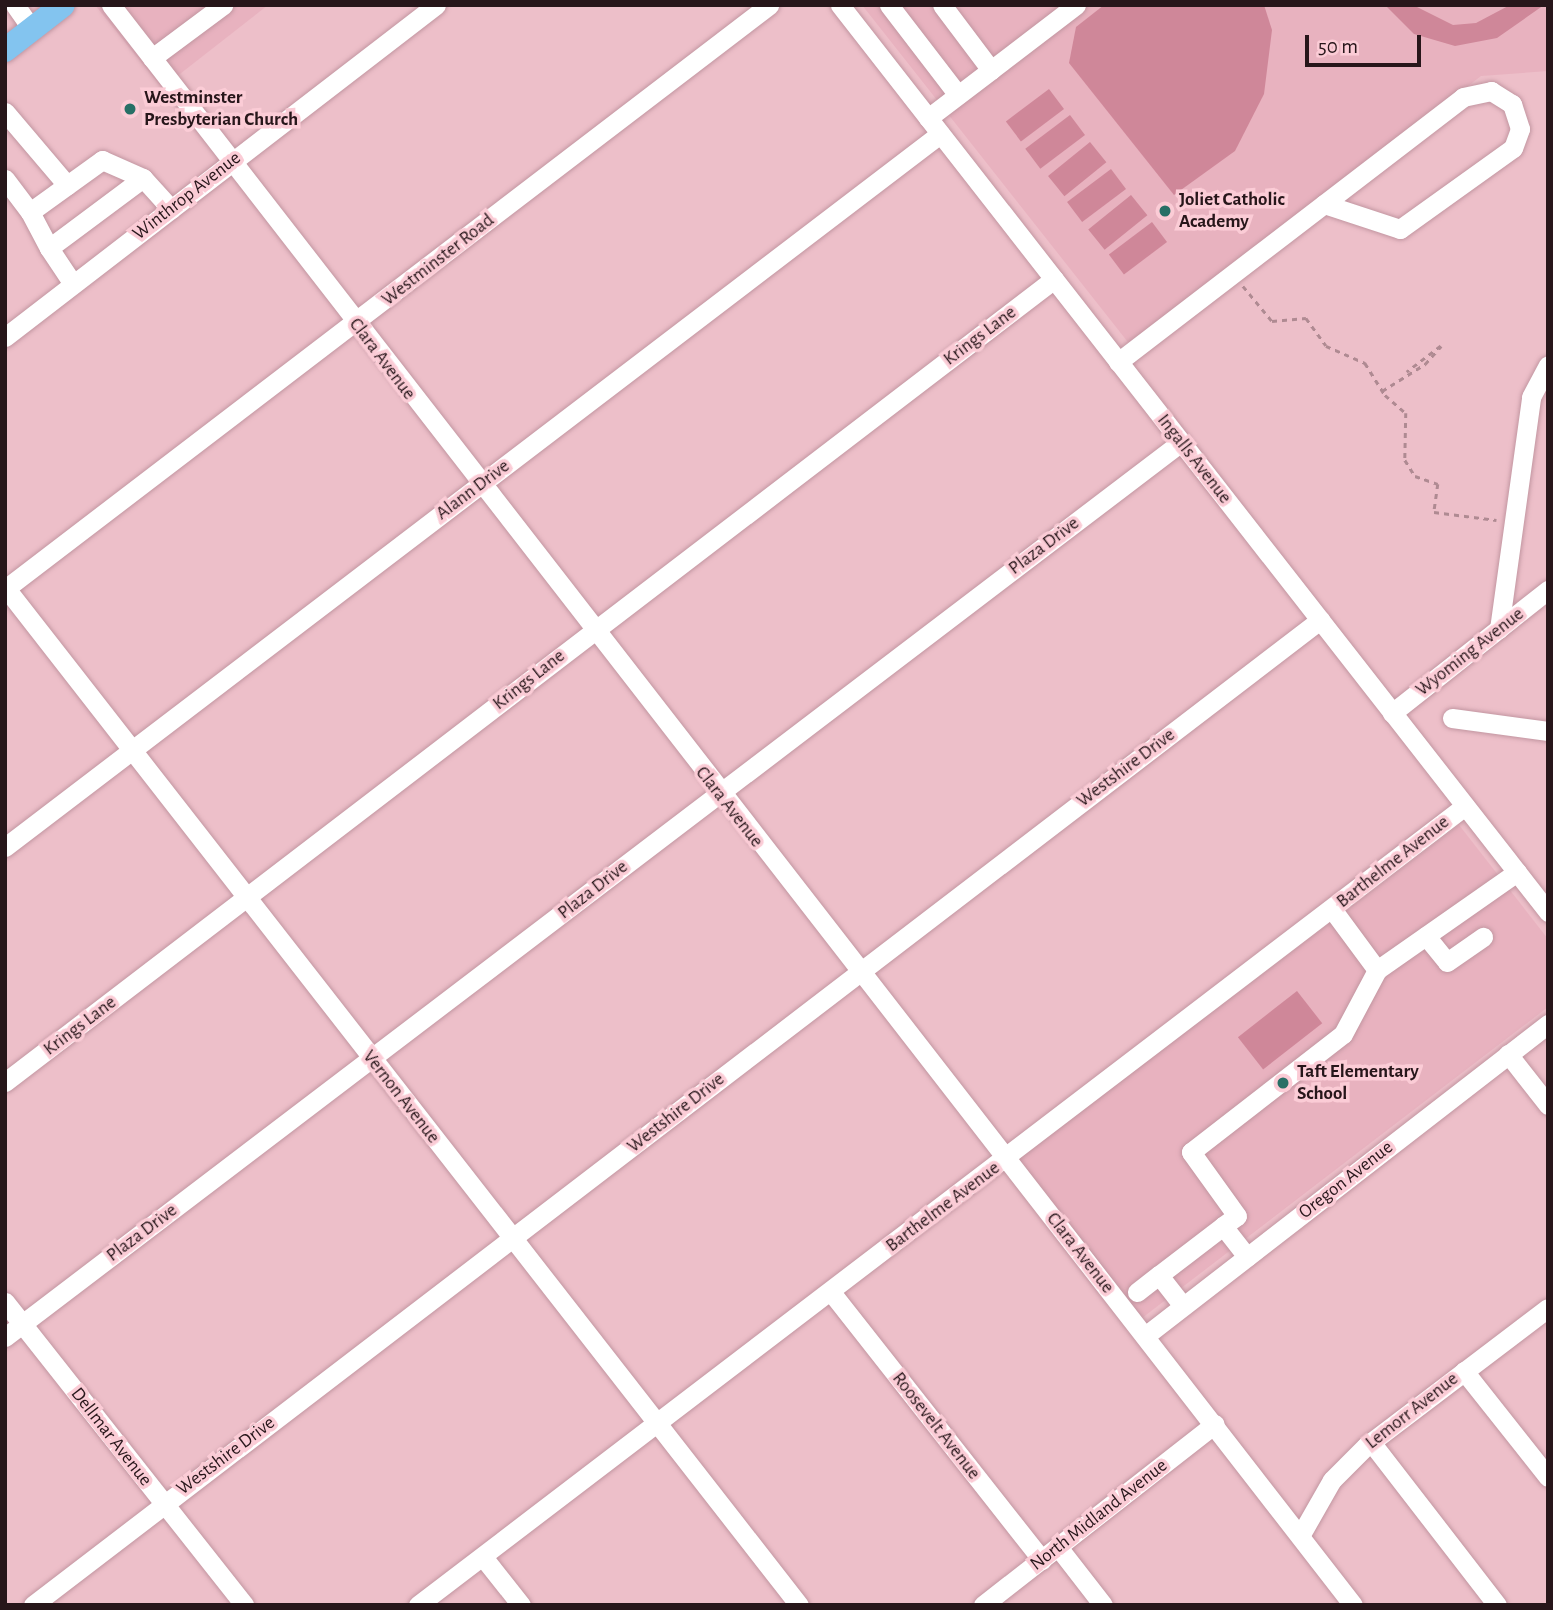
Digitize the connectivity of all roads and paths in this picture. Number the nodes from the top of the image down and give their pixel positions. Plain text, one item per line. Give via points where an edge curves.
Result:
1 (15, 5) edge
2 (63, 5) edge
3 (111, 5) edge
4 (223, 5) edge
5 (436, 5) edge
6 (769, 5) edge
7 (840, 5) edge
8 (889, 5) edge
9 (942, 5) edge
10 (1076, 5) edge
11 (32, 29) junction
12 (5, 50) edge
13 (152, 58) junction
14 (991, 70) junction
15 (958, 95) junction
16 (5, 112) edge
17 (934, 126) junction
18 (231, 162) junction
19 (143, 178) junction
20 (5, 179) edge
21 (67, 185) junction
22 (1324, 204) junction
23 (171, 209) junction
24 (30, 212) junction
25 (49, 248) junction
26 (1054, 279) junction
27 (1239, 280) dead end
28 (73, 284) junction
29 (355, 324) junction
30 (5, 337) edge
31 (1118, 362) junction
32 (1548, 365) edge
33 (1407, 372) junction
34 (1382, 391) junction
35 (1181, 442) junction
36 (478, 486) junction
37 (1496, 520) dead end
38 (5, 588) edge
39 (1548, 590) edge
40 (1320, 620) junction
41 (1499, 629) junction
42 (592, 631) junction
43 (1392, 713) junction
44 (1452, 718) dead end
45 (1548, 731) edge
46 (132, 748) junction
47 (718, 794) junction
48 (1465, 806) junction
49 (5, 847) edge
50 (1517, 873) junction
51 (246, 899) junction
52 (1332, 909) junction
53 (1548, 912) edge
54 (1426, 936) junction
55 (1483, 937) dead end
56 (1377, 970) junction
57 (858, 972) junction
58 (1548, 1024) edge
59 (1508, 1054) junction
60 (373, 1060) junction
61 (5, 1082) edge
62 (1548, 1105) edge
63 (1006, 1159) junction
64 (1230, 1221) junction
65 (513, 1239) junction
66 (1247, 1257) junction
67 (1159, 1275) junction
68 (831, 1292) junction
69 (1137, 1292) dead end
70 (5, 1302) edge
71 (1183, 1306) junction
72 (1548, 1308) edge
73 (22, 1324) junction
74 (1145, 1335) junction
75 (5, 1337) edge
76 (1464, 1371) junction
77 (656, 1422) junction
78 (1215, 1424) junction
79 (1371, 1442) junction
80 (1548, 1478) edge
81 (164, 1503) junction
82 (1300, 1536) junction
83 (1058, 1547) junction
84 (483, 1557) junction
85 (1042, 1560) junction
86 (33, 1605) edge
87 (244, 1605) edge
88 (418, 1605) edge
89 (521, 1605) edge
90 (799, 1605) edge
91 (983, 1605) edge
92 (1103, 1605) edge
93 (1353, 1605) edge
94 (1497, 1605) edge

1 - 11 street
2 - 11 main road
3 - 13 street, Clara Avenue
4 - 13 street
5 - 18 street, Winthrop Avenue
6 - 29 street, Westminster Road
7 - 17 street, Ingalls Avenue
8 - 15 street
9 - 14 street
10 - 14 street, Alann Drive
11 - 12 main road
13 - 18 street, Clara Avenue
14 - 15 street, Alann Drive
15 - 17 street, Alann Drive
16 - 21 street
17 - 26 street, Ingalls Avenue
17 - 36 street, Alann Drive
18 - 23 street, Winthrop Avenue
18 - 29 street, Clara Avenue
19 - 21 street via 102,160
19 - 23 street
19 - 25 street
20 - 24 street
21 - 24 street
22 - 22 street via 1463,97 1491,90 1512,104 1520,129 1513,148 1400,229
22 - 31 street
23 - 28 street, Winthrop Avenue
24 - 25 street
25 - 28 street
26 - 31 street, Ingalls Avenue
26 - 42 street, Krings Lane
27 - 34 path via 1272,321 1306,318 1326,346 1357,356
28 - 30 street, Winthrop Avenue
29 - 36 street, Clara Avenue
29 - 38 street, Westminster Road
31 - 35 street, Ingalls Avenue
32 - 41 street via 1531,397
33 - 33 path via 1425,364 1441,346 1419,356
33 - 34 path
34 - 37 path via 1406,413 1410,469 1438,484 1434,512
35 - 40 street, Ingalls Avenue
35 - 47 street, Plaza Drive
36 - 42 street, Clara Avenue
36 - 46 street, Alann Drive
38 - 46 street, Vernon Avenue
39 - 41 street, Wyoming Avenue
40 - 43 street, Ingalls Avenue
40 - 57 street, Westshire Drive
41 - 43 street, Wyoming Avenue
42 - 47 street, Clara Avenue
42 - 51 street, Krings Lane
43 - 48 street, Ingalls Avenue
44 - 45 street
46 - 49 street, Alann Drive
46 - 51 street, Vernon Avenue
47 - 57 street, Clara Avenue
47 - 60 street, Plaza Drive
48 - 50 street, Ingalls Avenue
48 - 52 street, Barthelme Avenue
50 - 53 street, Ingalls Avenue
50 - 54 street
51 - 60 street, Vernon Avenue
51 - 61 street, Krings Lane
52 - 56 street
52 - 63 street, Barthelme Avenue
54 - 55 street via 1447,962
54 - 56 street
56 - 64 street via 1343,1034 1191,1152
57 - 63 street, Clara Avenue
57 - 65 street, Westshire Drive
58 - 59 street, Oregon Avenue
59 - 62 street
59 - 66 street, Oregon Avenue
60 - 65 street, Vernon Avenue
60 - 73 street, Plaza Drive
63 - 68 street, Barthelme Avenue
63 - 74 street, Clara Avenue
64 - 66 street
64 - 67 street
65 - 77 street, Vernon Avenue
65 - 81 street, Westshire Drive
66 - 71 street, Oregon Avenue
67 - 69 street
67 - 71 street
68 - 77 street, Barthelme Avenue
68 - 85 street, Roosevelt Avenue
70 - 73 street, Dellmar Avenue
71 - 74 street, Oregon Avenue
72 - 76 street, Lemorr Avenue
73 - 75 street, Plaza Drive
73 - 81 street, Dellmar Avenue
74 - 78 street, Clara Avenue
76 - 79 street, Lemorr Avenue
76 - 80 street
77 - 84 street, Barthelme Avenue
77 - 90 street, Vernon Avenue
78 - 82 street, Clara Avenue
78 - 83 street, North Midland Avenue
79 - 82 street, Lemorr Avenue via 1332,1480
79 - 94 street
81 - 86 street, Westshire Drive
81 - 87 street, Dellmar Avenue
82 - 93 street, Clara Avenue
83 - 85 street, North Midland Avenue
83 - 92 street
84 - 88 street, Barthelme Avenue
84 - 89 street
85 - 91 street, North Midland Avenue

